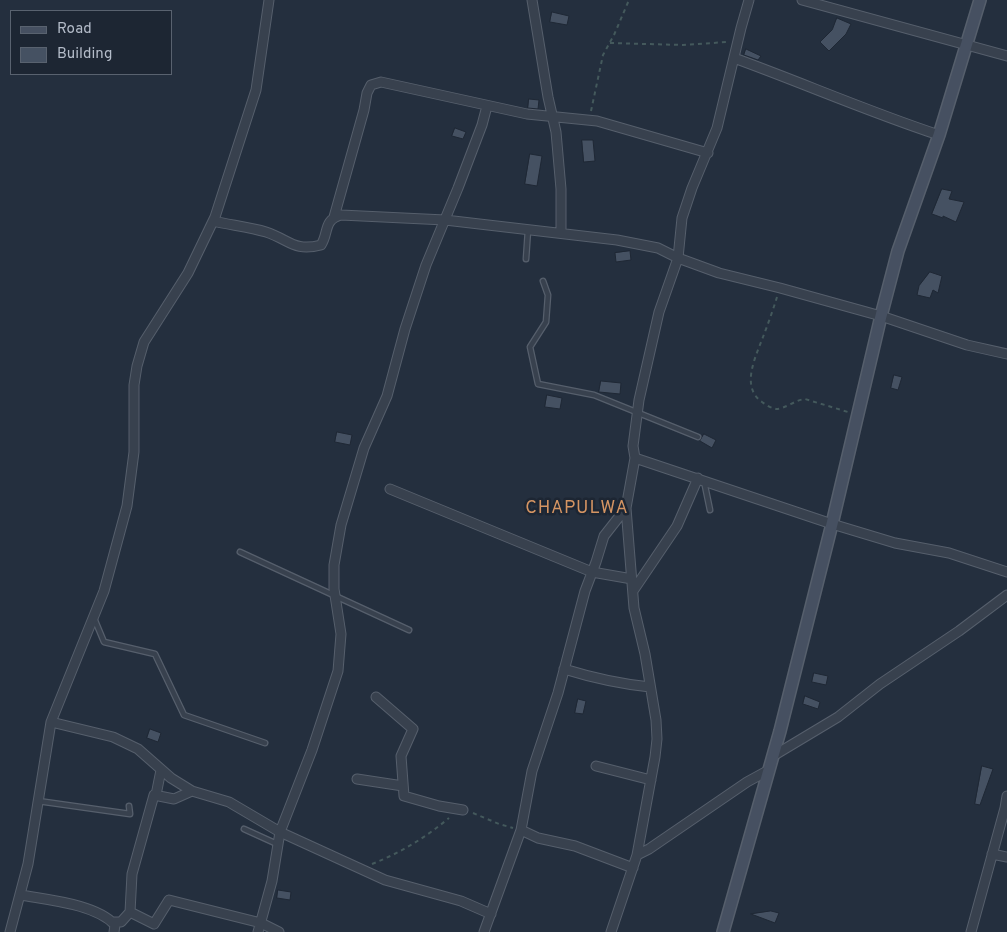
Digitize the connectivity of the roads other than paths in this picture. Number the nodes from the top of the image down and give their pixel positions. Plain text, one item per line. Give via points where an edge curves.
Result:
1 (269, 0) edge
2 (532, 0) edge
3 (749, 0) edge
4 (802, 0) edge
5 (980, 0) edge
6 (966, 44) junction
7 (1007, 56) edge
8 (734, 58) junction
9 (487, 106) junction
10 (552, 118) junction
11 (939, 135) junction
12 (708, 152) junction
13 (334, 217) junction
14 (445, 220) junction
15 (213, 221) junction
16 (528, 229) junction
17 (561, 233) junction
18 (678, 258) junction
19 (526, 259) dead end
20 (543, 281) dead end
21 (881, 316) junction
22 (1007, 354) edge
23 (637, 413) junction
24 (698, 437) dead end
25 (635, 458) junction
26 (701, 479) junction
27 (390, 489) dead end
28 (626, 508) junction
29 (710, 510) dead end
30 (832, 524) junction
31 (240, 552) dead end
32 (592, 572) junction
33 (1007, 572) edge
34 (632, 579) junction
35 (632, 591) junction
36 (1007, 595) edge
37 (335, 596) junction
38 (94, 618) junction
39 (409, 630) dead end
40 (564, 669) junction
41 (650, 687) junction
42 (376, 697) dead end
43 (51, 722) junction
44 (264, 743) dead end
45 (773, 756) junction
46 (596, 766) dead end
47 (161, 770) junction
48 (769, 770) junction
49 (357, 779) dead end
50 (651, 780) junction
51 (403, 786) junction
52 (192, 791) junction
53 (156, 795) junction
54 (1007, 796) edge
55 (38, 801) junction
56 (129, 806) dead end
57 (463, 810) road end
58 (244, 829) dead end
59 (521, 830) junction
60 (280, 832) junction
61 (277, 844) junction
62 (992, 854) junction
63 (637, 855) junction
64 (1007, 857) edge
65 (633, 868) junction
66 (20, 895) junction
67 (130, 912) junction
68 (491, 914) junction
69 (113, 922) junction
70 (259, 927) edge
71 (10, 932) edge
72 (114, 932) edge
73 (279, 932) edge
74 (484, 932) edge
75 (611, 932) edge
76 (723, 932) edge
77 (971, 932) edge

1 - 15 street via 256,90
2 - 10 street
3 - 8 street
4 - 6 street
5 - 6 street
6 - 7 street
6 - 11 street
8 - 11 street
8 - 12 street
9 - 10 street
9 - 13 street via 398,84 380,82 371,85
9 - 14 street
10 - 12 street via 597,121
10 - 17 street via 560,167
11 - 21 street via 898,251
12 - 18 street via 682,218
13 - 14 street
13 - 15 street via 328,223 321,245 309,248 295,247 266,232
14 - 16 street
14 - 37 street via 404,329 387,396 364,448 334,564
15 - 38 street via 188,274 144,342 134,385 134,452 127,506
16 - 17 street
16 - 19 lane
17 - 18 street via 658,248
18 - 21 street via 719,273
18 - 23 street via 659,312
20 - 23 lane via 548,295 546,322 530,347 538,384 594,395
21 - 22 street via 967,345
21 - 30 street
23 - 24 lane
23 - 25 street via 633,446
25 - 26 street
25 - 28 street
26 - 29 lane
26 - 30 street
26 - 35 street via 677,526
27 - 32 street
28 - 32 street via 604,536
28 - 34 street
30 - 33 street via 895,543 949,553
30 - 45 street
31 - 37 lane
32 - 34 street
32 - 40 street
34 - 35 street
35 - 41 street
36 - 45 street via 838,716
37 - 39 lane
37 - 60 street via 341,634 338,671
38 - 43 street
38 - 44 lane via 104,642 155,654 184,715
40 - 41 street via 625,685
40 - 59 street via 532,771
41 - 50 street via 657,739
42 - 51 street via 412,729 401,756
43 - 47 street via 113,737 138,750
43 - 55 street
45 - 48 street
46 - 50 street
47 - 52 street
47 - 53 street
48 - 63 street
48 - 76 street
49 - 51 street
50 - 63 street
51 - 57 street via 404,796
52 - 53 street via 174,799
52 - 60 street via 228,802
53 - 67 street via 149,809 132,874
54 - 62 street
55 - 56 lane via 130,814
55 - 66 street
58 - 61 lane
59 - 65 street
59 - 68 street
60 - 61 street
60 - 68 street via 385,880 461,901
61 - 70 street via 272,881
62 - 64 street
62 - 77 street
63 - 65 street
65 - 75 street
66 - 69 street via 90,909
66 - 71 street
67 - 69 street via 121,922
67 - 70 street via 154,924 169,900
68 - 74 street
69 - 72 street
70 - 73 street

